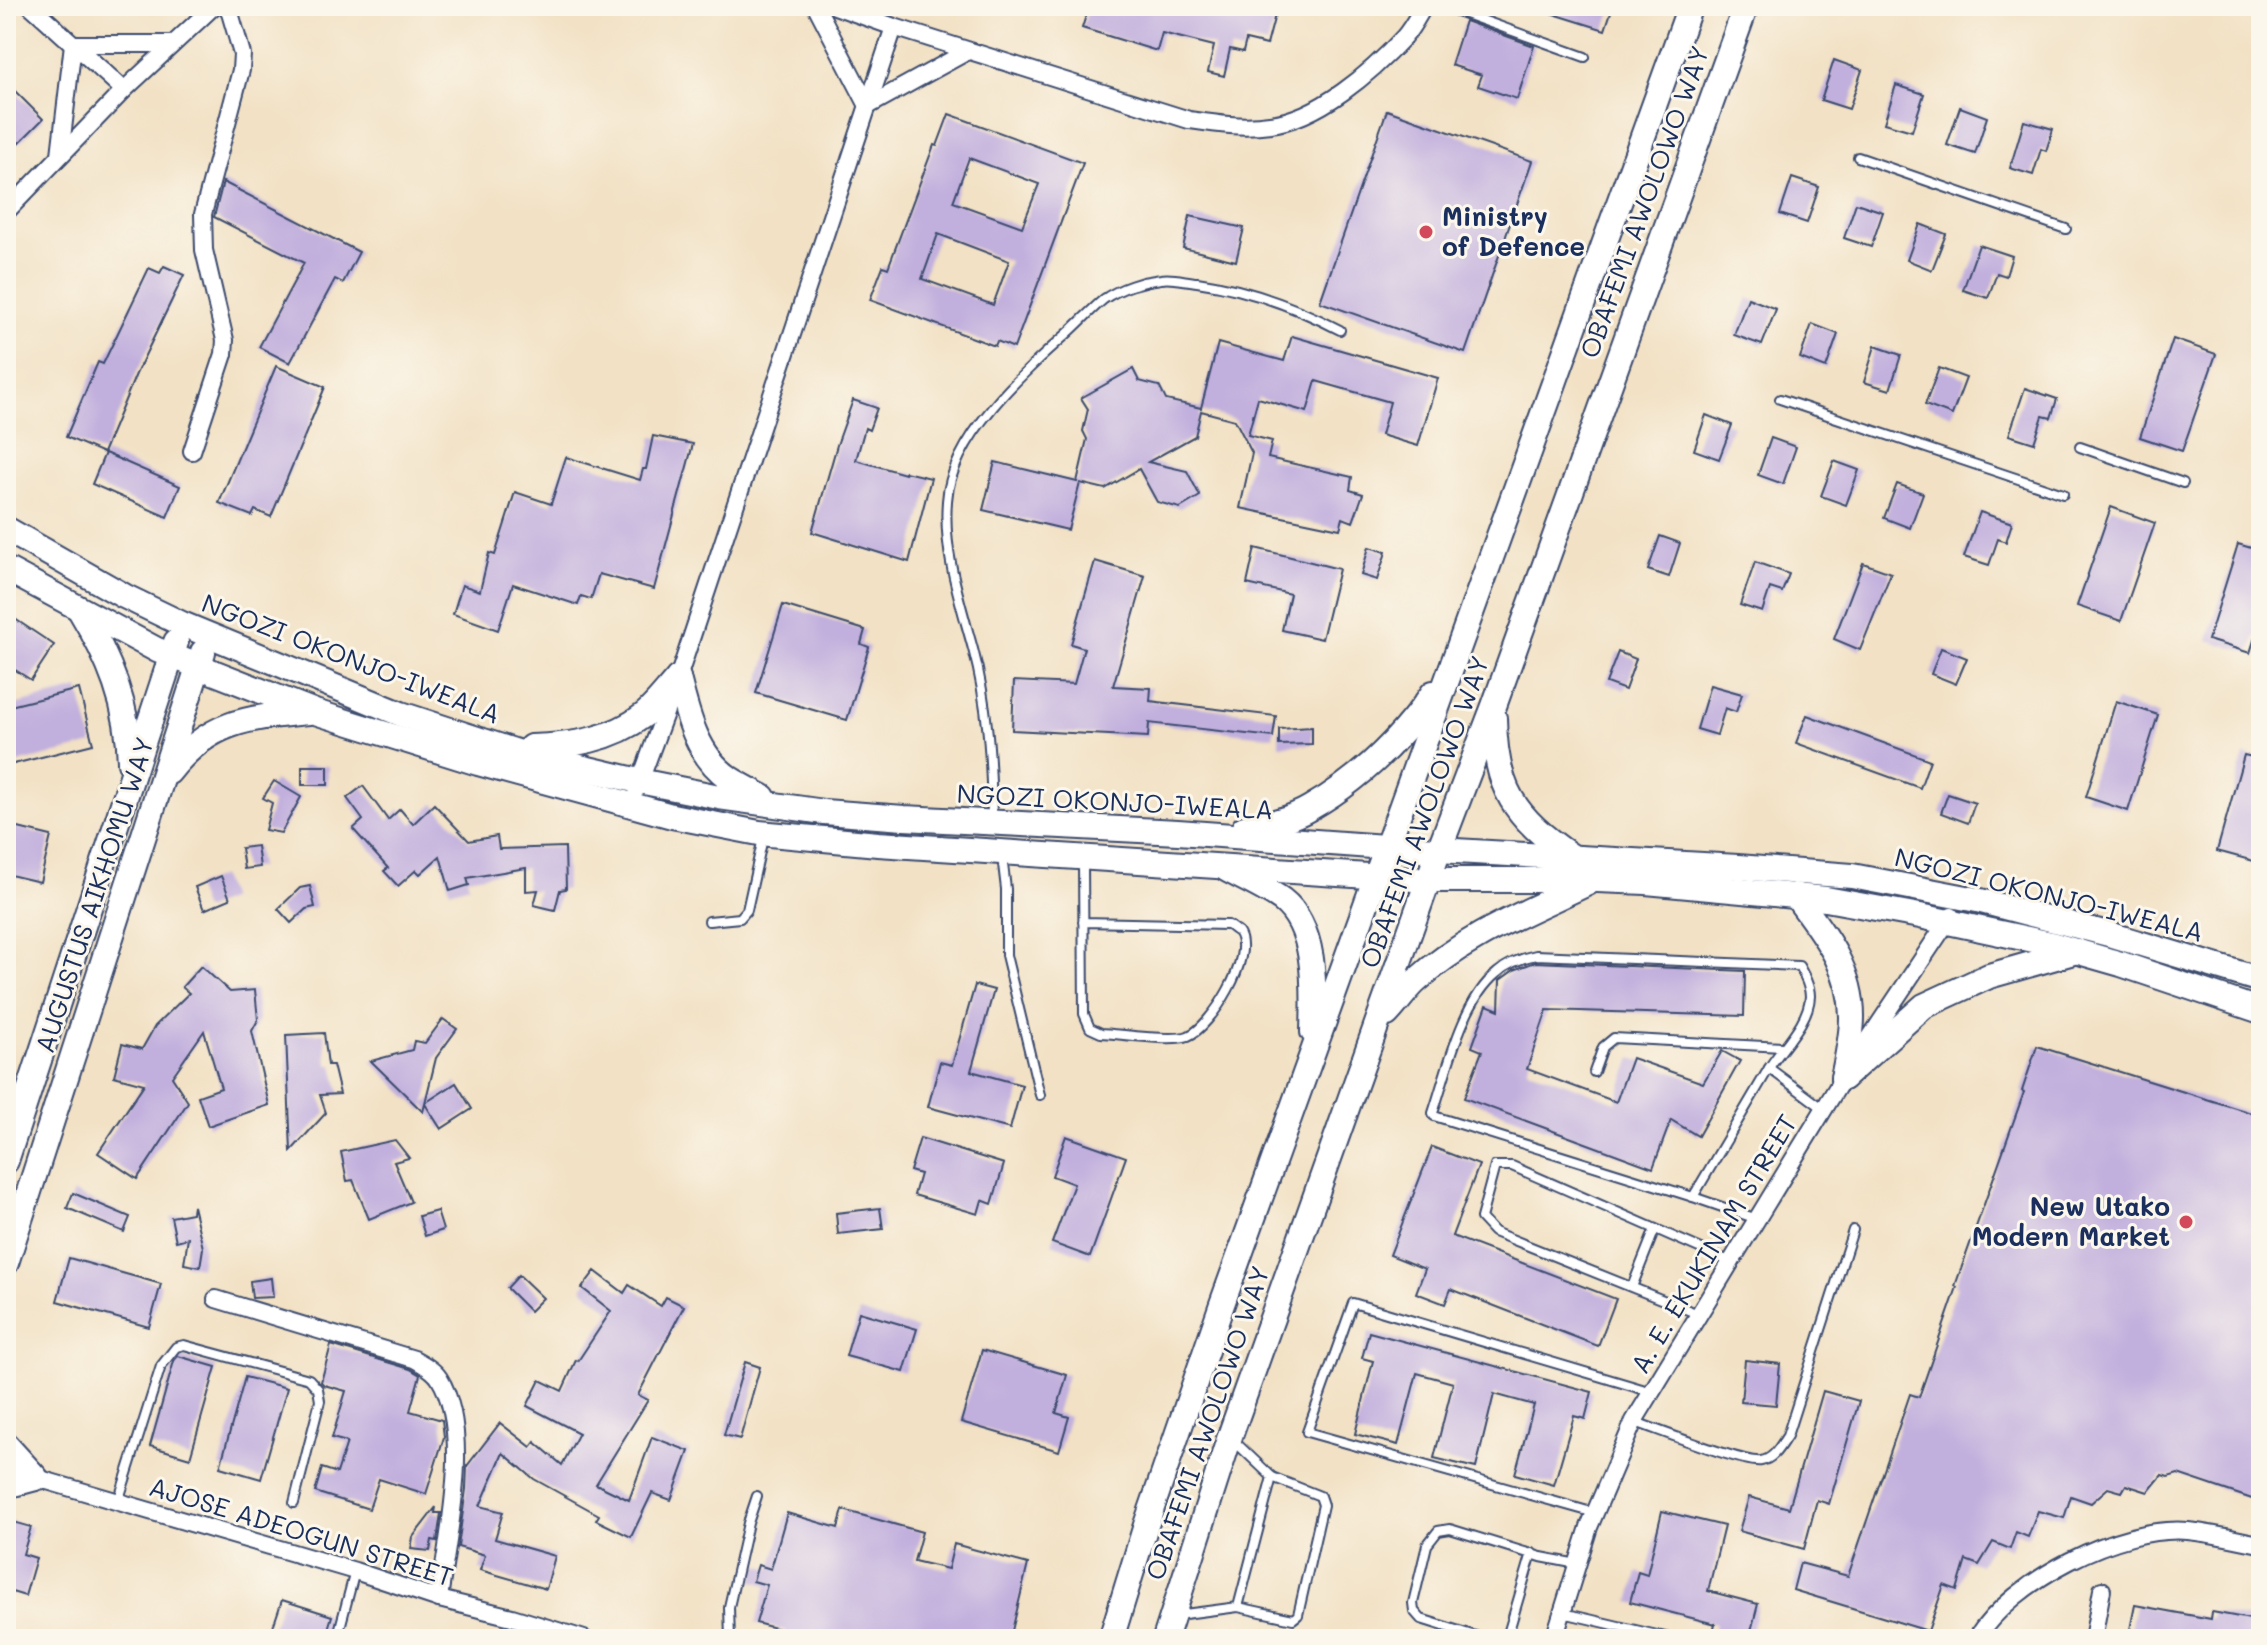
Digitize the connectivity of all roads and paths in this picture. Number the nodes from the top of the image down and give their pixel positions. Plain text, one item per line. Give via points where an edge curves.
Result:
1 (31, 6) edge
2 (214, 6) edge
3 (228, 6) edge
4 (816, 6) edge
5 (835, 6) edge
6 (1424, 6) edge
7 (1443, 6) edge
8 (1690, 6) edge
9 (1746, 6) edge
10 (894, 27) junction
11 (73, 44) junction
12 (171, 44) junction
13 (968, 51) junction
14 (1585, 57) dead end
15 (124, 90) junction
16 (868, 106) junction
17 (60, 155) junction
18 (1858, 157) dead end
19 (6, 212) edge
20 (2066, 229) dead end
21 (1340, 330) dead end
22 (1780, 399) dead end
23 (2080, 447) dead end
24 (192, 451) dead end
25 (2183, 483) dead end
26 (2063, 494) dead end
27 (6, 529) edge
28 (6, 569) edge
29 (79, 608) junction
30 (182, 624) junction
31 (207, 636) junction
32 (171, 655) junction
33 (1453, 665) junction
34 (199, 667) junction
35 (678, 678) junction
36 (1494, 706) junction
37 (315, 712) junction
38 (505, 748) junction
39 (130, 780) junction
40 (639, 781) junction
41 (160, 783) junction
42 (776, 805) junction
43 (632, 806) junction
44 (992, 822) junction
45 (764, 833) junction
46 (1212, 834) junction
47 (1385, 847) junction
48 (1439, 850) junction
49 (1001, 852) junction
50 (1083, 857) junction
51 (1573, 857) junction
52 (1221, 866) junction
53 (1377, 876) junction
54 (1429, 880) junction
55 (1597, 880) junction
56 (1795, 895) junction
57 (1962, 898) junction
58 (709, 921) dead end
59 (1947, 921) junction
60 (1083, 922) junction
61 (2077, 951) junction
62 (2261, 980) edge
63 (2261, 1011) edge
64 (1378, 1025) junction
65 (1782, 1047) junction
66 (1313, 1053) junction
67 (1769, 1068) junction
68 (1594, 1072) dead end
69 (1843, 1078) junction
70 (1040, 1095) dead end
71 (1824, 1109) junction
72 (6, 1161) edge
73 (1693, 1197) junction
74 (1757, 1219) junction
75 (1655, 1229) junction
76 (1853, 1230) dead end
77 (1731, 1262) junction
78 (6, 1263) edge
79 (1632, 1287) junction
80 (216, 1299) dead end
81 (1699, 1314) junction
82 (1652, 1392) junction
83 (1634, 1421) junction
84 (1230, 1436) junction
85 (6, 1445) edge
86 (6, 1469) edge
87 (1272, 1477) junction
88 (36, 1478) junction
89 (6, 1486) edge
90 (757, 1496) dead end
91 (118, 1503) junction
92 (294, 1503) dead end
93 (1595, 1513) junction
94 (2261, 1544) edge
95 (1532, 1553) junction
96 (1577, 1564) junction
97 (355, 1571) junction
98 (2102, 1590) dead end
99 (439, 1599) junction
100 (1238, 1607) junction
101 (1562, 1613) junction
102 (1168, 1627) edge
103 (337, 1639) edge
104 (584, 1639) edge
105 (730, 1639) edge
106 (1111, 1639) edge
107 (1485, 1639) edge
108 (1505, 1639) edge
109 (1554, 1639) edge
110 (1674, 1639) edge
111 (1976, 1639) edge
112 (2093, 1639) edge

1 - 11 street
2 - 12 street
3 - 24 street via 242,54 241,70 202,233 225,340 221,369
4 - 16 street
5 - 10 street
6 - 13 street via 1405,36 1358,80 1315,109 1272,124 1226,126 1189,120
7 - 14 lane
8 - 33 street, OBAFEMI AWOLOWO WAY
9 - 36 street, OBAFEMI AWOLOWO WAY
10 - 13 street
10 - 16 street
11 - 12 street
11 - 15 street
11 - 17 street
12 - 15 street
13 - 16 street
15 - 17 street
16 - 35 street
17 - 19 street
18 - 20 lane
21 - 44 lane via 1308,313 1229,286 1164,278 1135,284 1106,298 986,413 952,475 946,519 951,564 982,693
22 - 26 lane
23 - 25 lane
27 - 30 street, NGOZI OKONJO-IWEALA
28 - 29 street, NGOZI OKONJO-IWEALA
29 - 32 street, NGOZI OKONJO-IWEALA
29 - 39 street via 118,688 127,722
30 - 31 street, NGOZI OKONJO-IWEALA
30 - 32 street, AUGUSTUS AIKHOMU WAY
31 - 34 street, AUGUSTUS AIKHOMU WAY
31 - 38 street, NGOZI OKONJO-IWEALA via 401,714
32 - 34 street, NGOZI OKONJO-IWEALA
32 - 39 street, AUGUSTUS AIKHOMU WAY
33 - 46 street via 1408,728 1309,809 1277,822
33 - 47 street, OBAFEMI AWOLOWO WAY
34 - 37 street, NGOZI OKONJO-IWEALA
34 - 41 street, AUGUSTUS AIKHOMU WAY
35 - 38 street via 644,714 618,730 561,746
35 - 40 street
35 - 42 street via 687,716 709,760
36 - 48 street, OBAFEMI AWOLOWO WAY
36 - 51 street via 1501,778 1515,806 1540,834
37 - 41 street via 253,717 230,725 187,749
37 - 43 street, NGOZI OKONJO-IWEALA
38 - 40 street, NGOZI OKONJO-IWEALA
39 - 72 street, AUGUSTUS AIKHOMU WAY
40 - 42 street, NGOZI OKONJO-IWEALA
40 - 43 street
41 - 78 street, AUGUSTUS AIKHOMU WAY
42 - 44 street, NGOZI OKONJO-IWEALA
43 - 45 street, NGOZI OKONJO-IWEALA
44 - 46 street, NGOZI OKONJO-IWEALA
45 - 49 street, NGOZI OKONJO-IWEALA
45 - 58 lane via 747,910 740,918
46 - 47 street, NGOZI OKONJO-IWEALA
47 - 48 street, NGOZI OKONJO-IWEALA
47 - 53 street, OBAFEMI AWOLOWO WAY
48 - 51 street, NGOZI OKONJO-IWEALA
48 - 54 street, OBAFEMI AWOLOWO WAY
49 - 50 street, NGOZI OKONJO-IWEALA
49 - 70 lane via 1006,955
50 - 52 street, NGOZI OKONJO-IWEALA
50 - 60 lane
51 - 57 street, NGOZI OKONJO-IWEALA via 1852,876
52 - 53 street, NGOZI OKONJO-IWEALA
52 - 66 street via 1284,902 1297,919 1314,973
53 - 54 street, NGOZI OKONJO-IWEALA
53 - 66 street, OBAFEMI AWOLOWO WAY
54 - 55 street, NGOZI OKONJO-IWEALA
54 - 64 street, OBAFEMI AWOLOWO WAY
55 - 56 street, NGOZI OKONJO-IWEALA
55 - 64 street via 1523,912 1452,952 1414,983
56 - 59 street, NGOZI OKONJO-IWEALA
56 - 69 street via 1845,973 1853,1019
57 - 59 street, A. E. EKUKINAM STREET
57 - 62 street, NGOZI OKONJO-IWEALA
59 - 61 street, NGOZI OKONJO-IWEALA
59 - 69 street, A. E. EKUKINAM STREET
60 - 60 lane via 1084,1014 1090,1028 1101,1033 1183,1038 1196,1032 1209,1020 1242,955 1238,932 1228,925
61 - 63 street, NGOZI OKONJO-IWEALA
61 - 69 street via 1989,976 1924,1006
64 - 84 street, OBAFEMI AWOLOWO WAY
65 - 67 lane
65 - 68 lane via 1614,1038 1603,1047
65 - 73 lane via 1800,1024 1810,997 1799,966 1536,955 1496,973 1478,995 1434,1116
66 - 106 street, OBAFEMI AWOLOWO WAY via 1202,1360
67 - 71 lane
67 - 73 lane
69 - 71 street, A. E. EKUKINAM STREET
71 - 74 street, A. E. EKUKINAM STREET
73 - 74 lane
74 - 77 street, A. E. EKUKINAM STREET
75 - 77 lane
75 - 79 lane
75 - 79 lane via 1512,1166 1495,1166 1481,1218 1494,1232
76 - 83 lane via 1787,1436 1775,1455 1760,1461 1741,1458
77 - 81 street, A. E. EKUKINAM STREET
79 - 81 lane
80 - 99 street via 414,1359 437,1374 447,1394 455,1448
81 - 82 street, A. E. EKUKINAM STREET
82 - 83 street, A. E. EKUKINAM STREET
82 - 93 lane via 1353,1303 1307,1432
83 - 93 street, A. E. EKUKINAM STREET
84 - 87 lane
84 - 102 street, OBAFEMI AWOLOWO WAY
85 - 88 street
86 - 88 street, AJOSE ADEOGUN STREET
87 - 100 lane
87 - 100 lane via 1320,1496 1323,1505 1298,1615 1284,1619
88 - 89 street
88 - 91 street, AJOSE ADEOGUN STREET
90 - 105 lane via 729,1607
91 - 92 lane via 161,1366 184,1345 309,1379 318,1389 320,1401
91 - 97 street, AJOSE ADEOGUN STREET
93 - 96 street, A. E. EKUKINAM STREET
94 - 111 street via 2186,1531 2136,1535 2093,1549 2040,1577 1986,1623
95 - 96 lane
95 - 107 lane via 1450,1529 1438,1531 1427,1545 1414,1611 1421,1619
95 - 108 lane
96 - 101 street, A. E. EKUKINAM STREET
97 - 99 street, AJOSE ADEOGUN STREET
97 - 103 lane
98 - 112 street
99 - 104 street, AJOSE ADEOGUN STREET
100 - 102 lane
101 - 109 street, A. E. EKUKINAM STREET
101 - 110 lane

